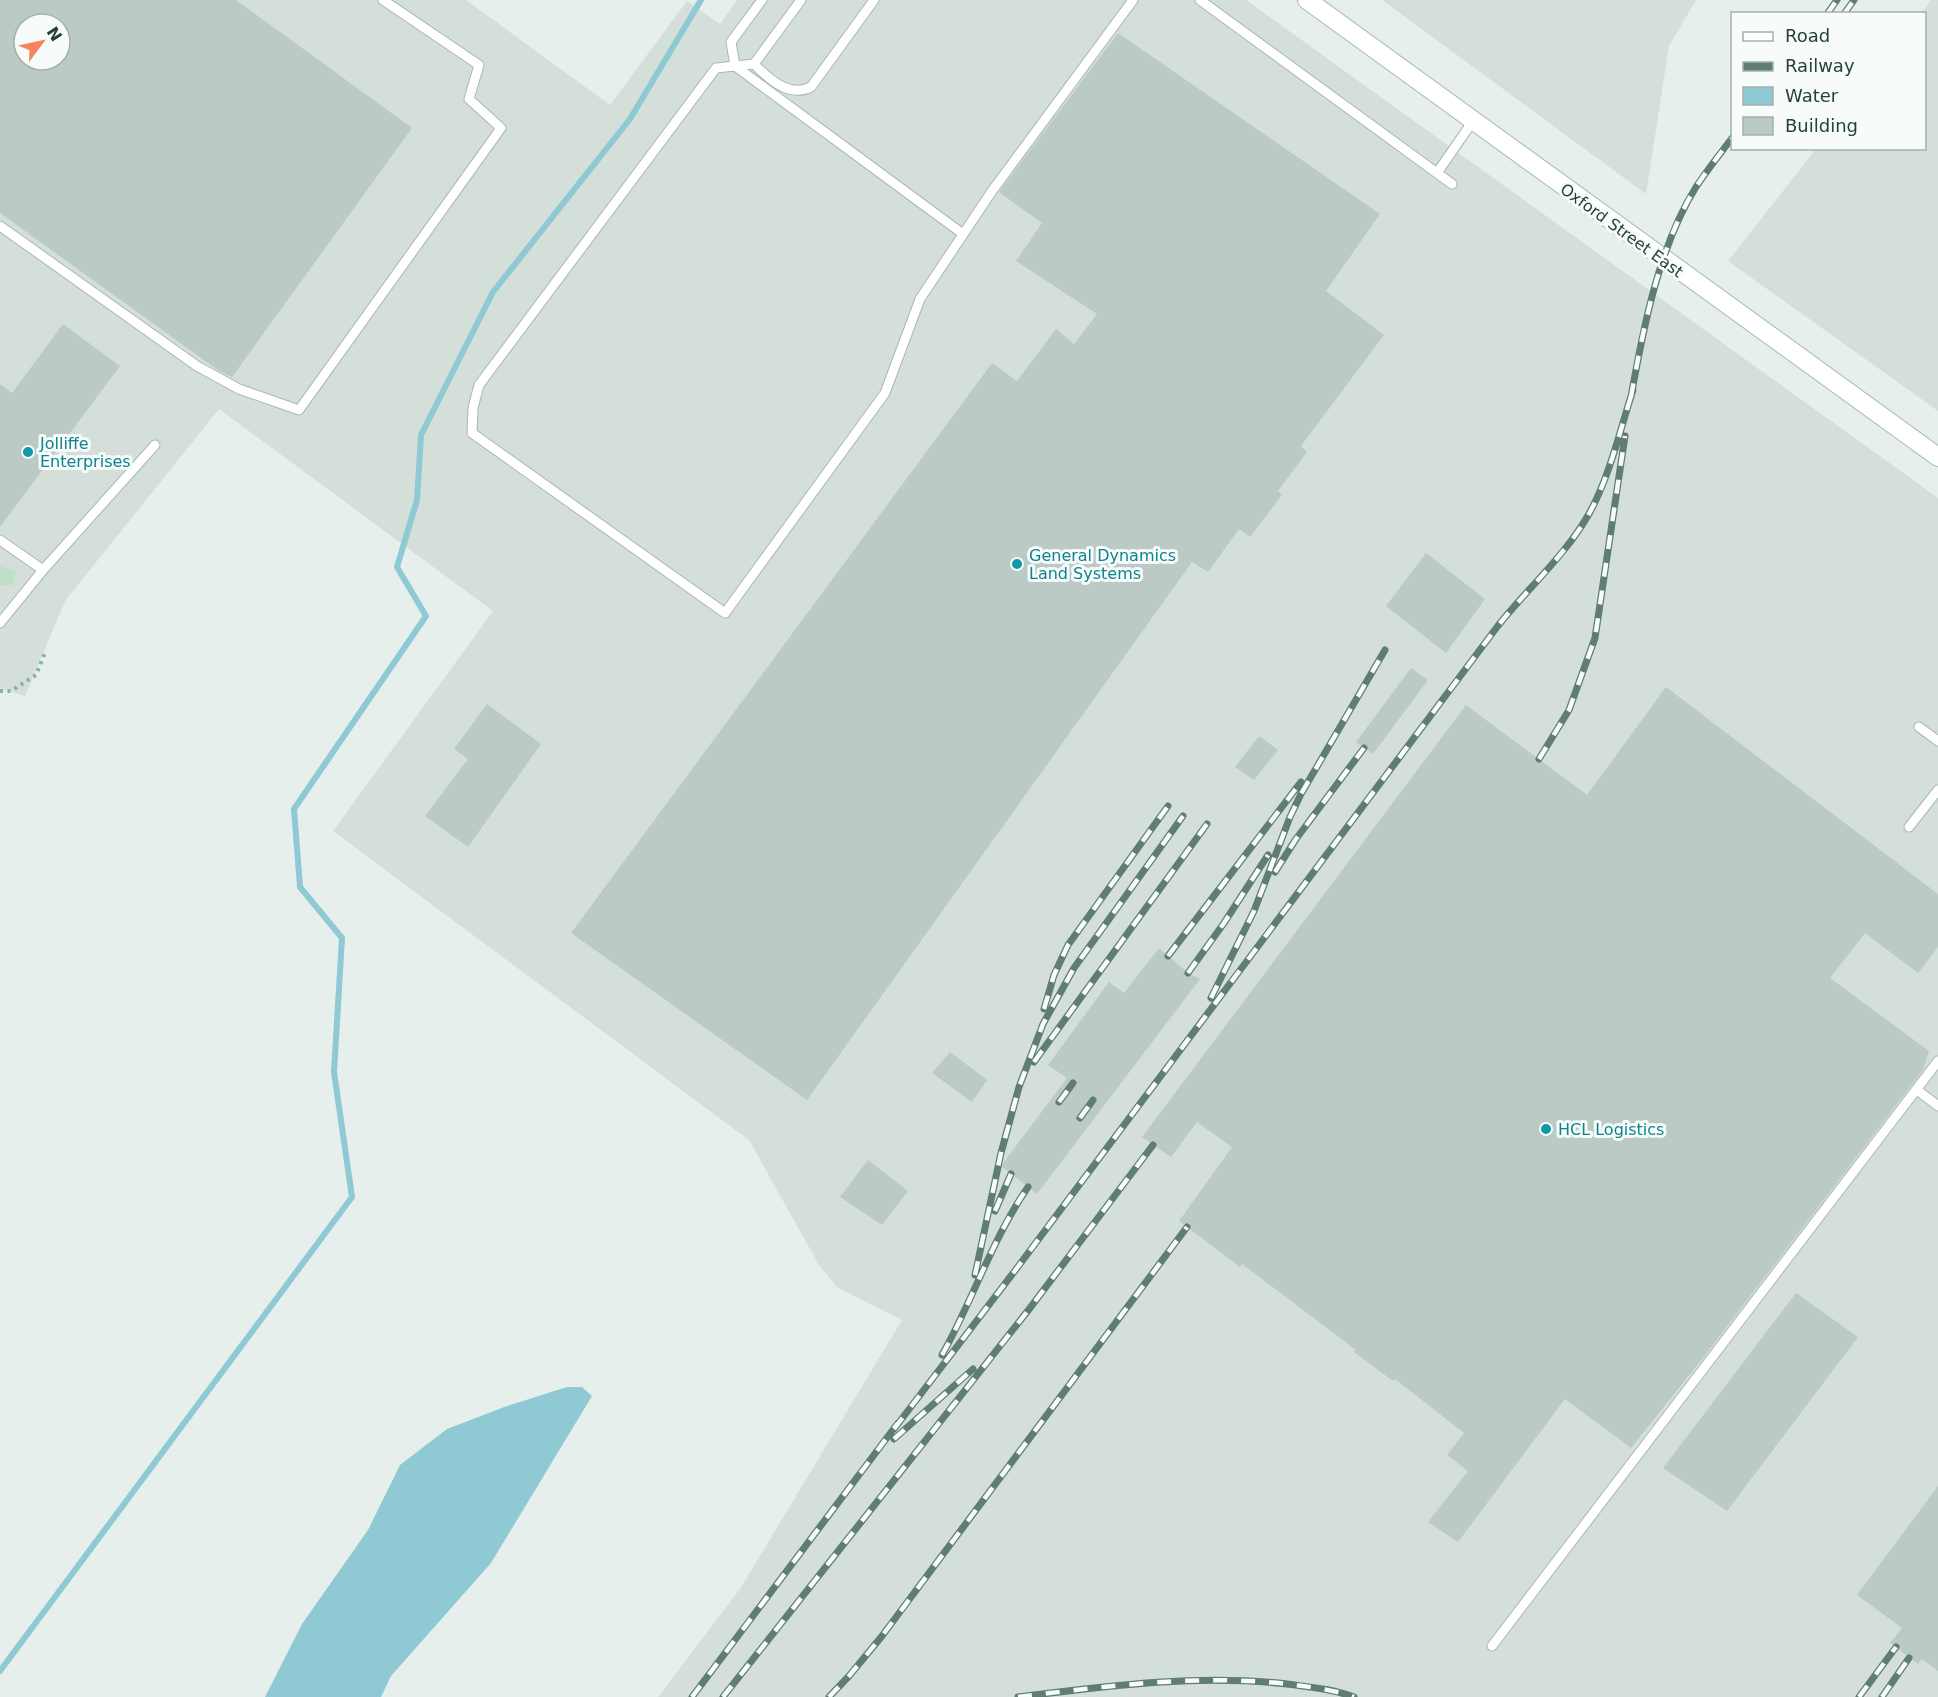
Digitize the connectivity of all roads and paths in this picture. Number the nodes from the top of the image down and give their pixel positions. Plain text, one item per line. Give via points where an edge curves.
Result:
1 (383, 0) edge
2 (762, 0) edge
3 (801, 0) edge
4 (874, 0) edge
5 (1132, 0) edge
6 (1200, 0) edge
7 (1307, 0) edge
8 (754, 64) junction
9 (735, 66) junction
10 (1473, 121) junction
11 (1437, 172) junction
12 (1452, 184) dead end
13 (0, 226) edge
14 (963, 234) junction
15 (155, 445) dead end
16 (1938, 458) edge
17 (0, 540) edge
18 (43, 570) junction
19 (0, 623) edge
20 (46, 651) dead end
21 (0, 691) edge
22 (1919, 727) dead end
23 (1938, 741) edge
24 (1938, 790) edge
25 (1909, 827) dead end
26 (1938, 1061) edge
27 (1917, 1089) junction
28 (1938, 1106) edge
29 (1492, 1646) dead end

1 - 13 lane via 479,65 469,99 501,128 299,410 239,389 197,366
2 - 9 lane via 731,42
3 - 8 lane
4 - 8 lane via 811,87 788,90
5 - 14 lane
6 - 11 lane
7 - 10 main road, Oxford Street East
8 - 9 lane
9 - 14 lane
9 - 14 lane via 716,68 479,385 472,433 725,613 885,393 920,299
10 - 11 lane
10 - 16 main road, Oxford Street East
11 - 12 lane
15 - 18 lane
17 - 18 lane
18 - 19 lane
20 - 21 path via 36,675 11,691
22 - 23 lane
24 - 25 lane
26 - 27 lane
27 - 28 lane
27 - 29 lane

